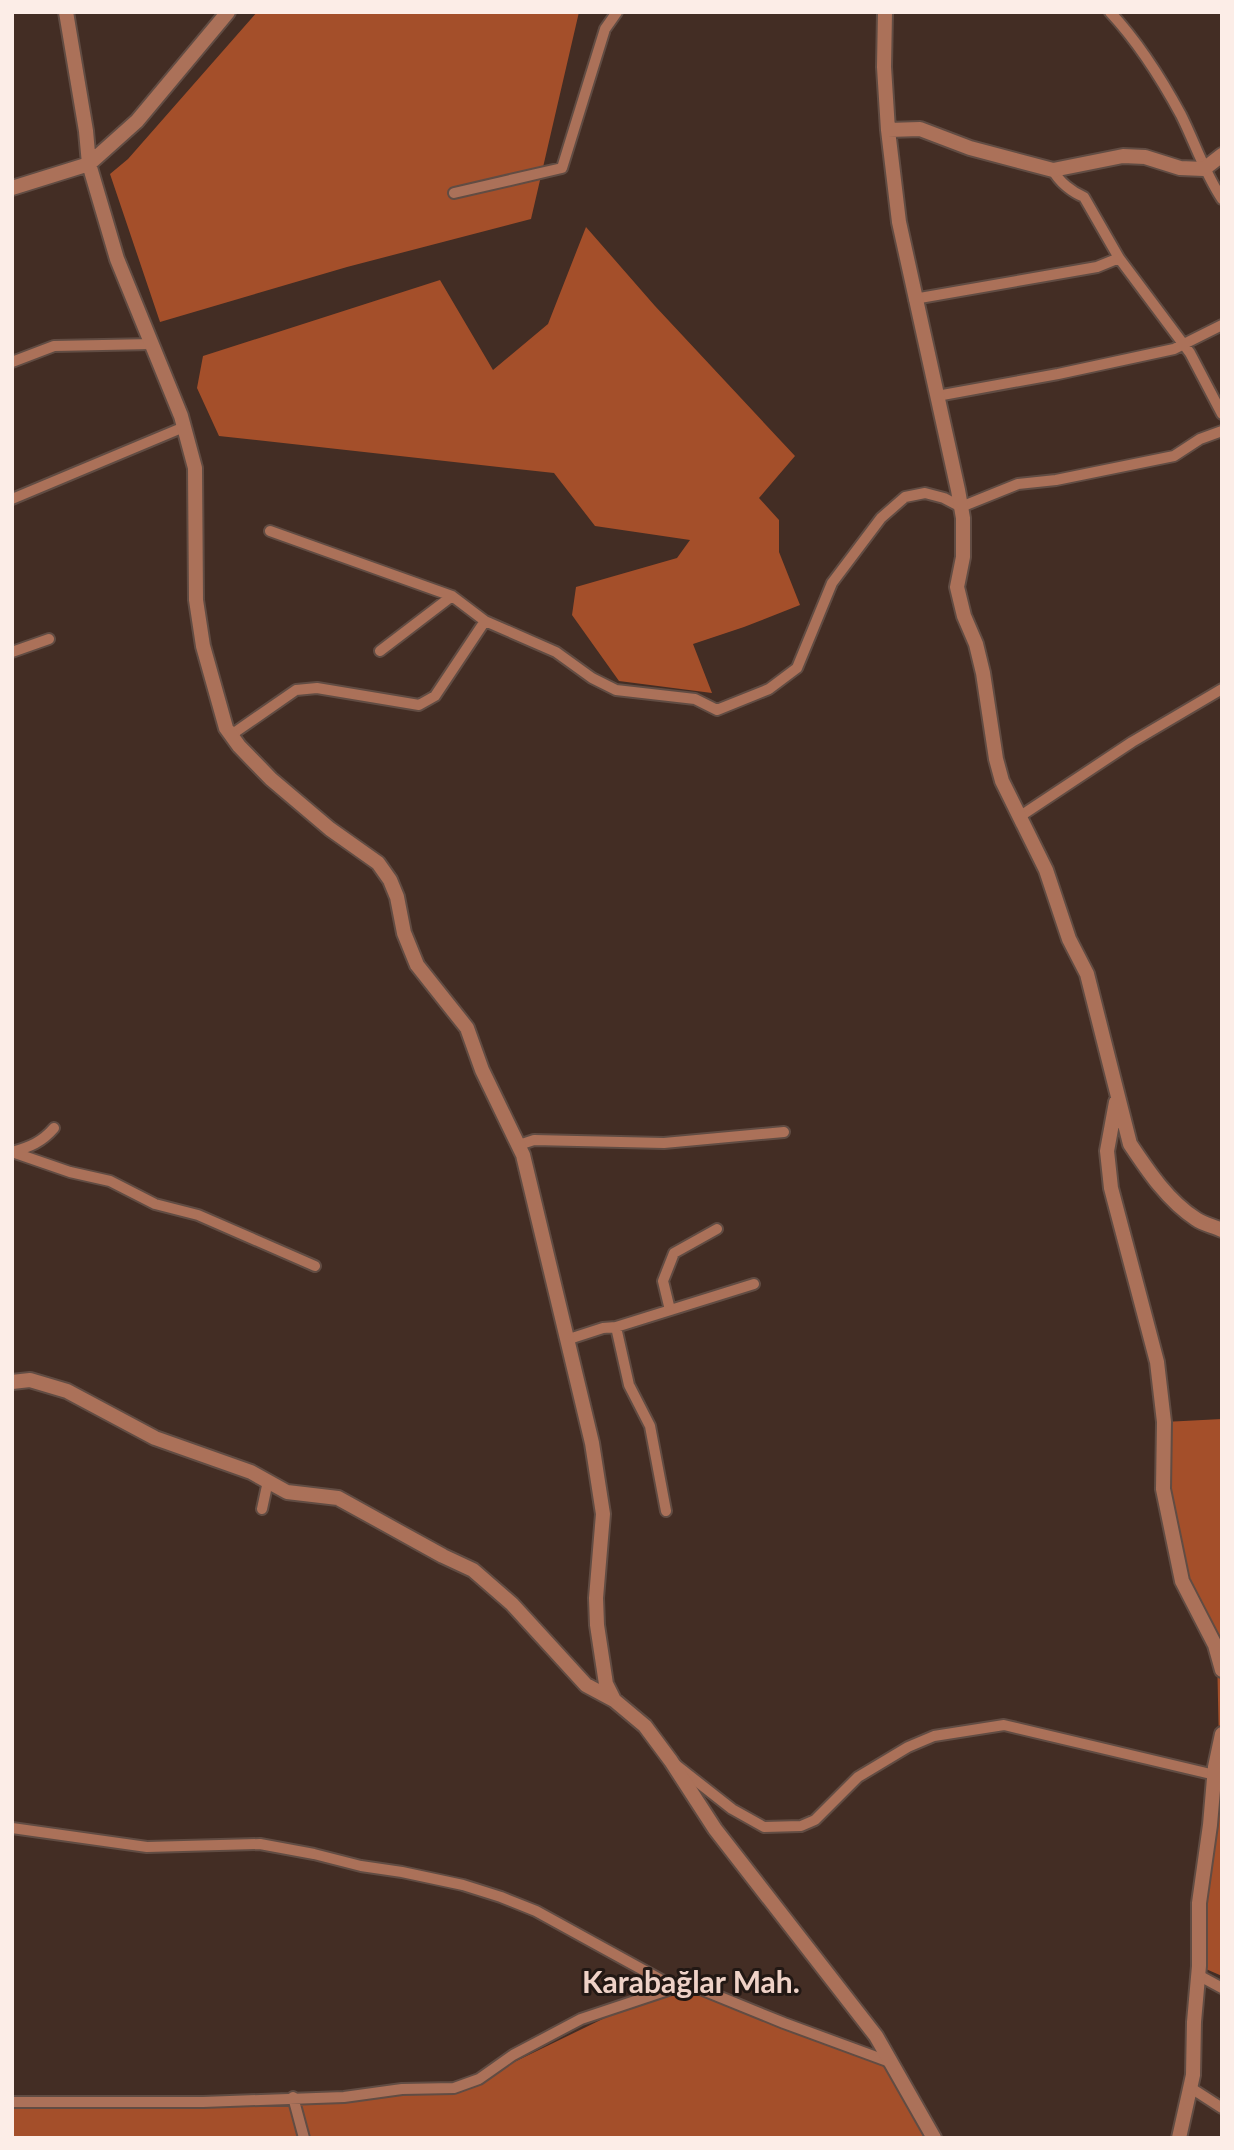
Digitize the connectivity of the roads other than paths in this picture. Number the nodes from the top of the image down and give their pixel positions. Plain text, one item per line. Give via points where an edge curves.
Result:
1 (66, 12) edge
2 (228, 12) edge
3 (617, 12) edge
4 (886, 12) edge
5 (1110, 12) edge
6 (888, 130) junction
7 (1222, 155) edge
8 (89, 164) junction
9 (1204, 169) junction
10 (1053, 170) junction
11 (12, 188) edge
12 (454, 193) dead end
13 (1222, 198) edge
14 (1119, 258) junction
15 (914, 299) junction
16 (1222, 325) edge
17 (152, 344) junction
18 (1184, 345) junction
19 (12, 362) edge
20 (937, 396) junction
21 (1222, 414) edge
22 (184, 427) junction
23 (1222, 431) edge
24 (12, 499) edge
25 (961, 508) junction
26 (270, 531) dead end
27 (452, 596) junction
28 (485, 621) junction
29 (49, 639) dead end
30 (380, 651) dead end
31 (12, 652) edge
32 (1222, 689) edge
33 (231, 735) junction
34 (1019, 817) junction
35 (1117, 1095) junction
36 (54, 1128) dead end
37 (784, 1132) dead end
38 (519, 1145) junction
39 (12, 1152) edge
40 (717, 1229) dead end
41 (1222, 1230) edge
42 (315, 1266) dead end
43 (754, 1284) dead end
44 (670, 1310) junction
45 (616, 1327) junction
46 (566, 1340) junction
47 (12, 1382) edge
48 (268, 1481) junction
49 (262, 1509) dead end
50 (666, 1511) dead end
51 (1222, 1671) edge
52 (614, 1700) junction
53 (1222, 1734) edge
54 (671, 1761) junction
55 (1215, 1775) junction
56 (12, 1828) edge
57 (1198, 1975) junction
58 (683, 1986) junction
59 (1222, 1988) edge
60 (890, 2062) junction
61 (1191, 2088) junction
62 (293, 2098) junction
63 (12, 2102) edge
64 (1222, 2108) edge
65 (304, 2138) edge
66 (934, 2138) edge
67 (1179, 2138) edge

1 - 8 street
2 - 8 street via 137,121
3 - 12 street via 605,29 562,168
4 - 6 street
5 - 9 street via 1141,47 1182,118
6 - 10 street via 920,129
6 - 15 street
7 - 9 street
8 - 11 street
8 - 17 street via 117,259
9 - 10 street via 1123,156
9 - 13 street
10 - 14 street via 1084,197
14 - 15 street via 1097,267
14 - 18 street
15 - 20 street
16 - 18 street
17 - 19 street via 54,346
17 - 22 street
18 - 20 street
18 - 21 street
20 - 25 street
22 - 24 street
22 - 33 street via 195,468 196,600 203,646
23 - 25 street via 1174,456 1018,484
25 - 28 street via 925,494 905,497 881,518 832,583 797,668 769,689 717,710 695,699 617,690 556,652
25 - 34 street via 963,557 957,587 983,673 996,759
26 - 27 street
27 - 28 street
27 - 30 street
28 - 33 street via 435,696 419,705 317,688 296,690
29 - 31 street
32 - 34 street
33 - 38 street via 271,779 378,863 397,897 416,965 467,1028
34 - 35 street via 1046,870 1069,939 1087,974
35 - 41 street via 1130,1144 1146,1168 1197,1220
35 - 51 street via 1107,1151 1111,1188 1157,1362 1164,1422 1163,1489 1182,1581 1215,1645
36 - 39 street via 45,1139
37 - 38 street via 664,1143 534,1140
38 - 46 street
39 - 42 street via 110,1181 155,1204 198,1215
40 - 44 street via 674,1253 663,1281
43 - 44 street
44 - 45 street
45 - 46 street
45 - 50 street via 629,1385 650,1426
46 - 52 street via 592,1443 603,1514 597,1625 606,1684
47 - 48 street via 30,1380 68,1391 155,1438
48 - 49 street
48 - 52 street via 286,1492 338,1498 473,1570 512,1604 586,1685
52 - 54 street via 645,1726
53 - 55 street
54 - 55 street via 732,1809 764,1826 801,1826 815,1820 858,1777 934,1736 1004,1725
54 - 60 street via 715,1829 859,2012
55 - 57 street via 1199,1903
56 - 58 street via 147,1847 260,1844 463,1885 536,1912 665,1982
57 - 59 street
57 - 61 street
58 - 60 street
58 - 62 street via 581,2019 479,2079 454,2088
60 - 66 street
61 - 64 street
61 - 67 street
62 - 63 street
62 - 65 street

